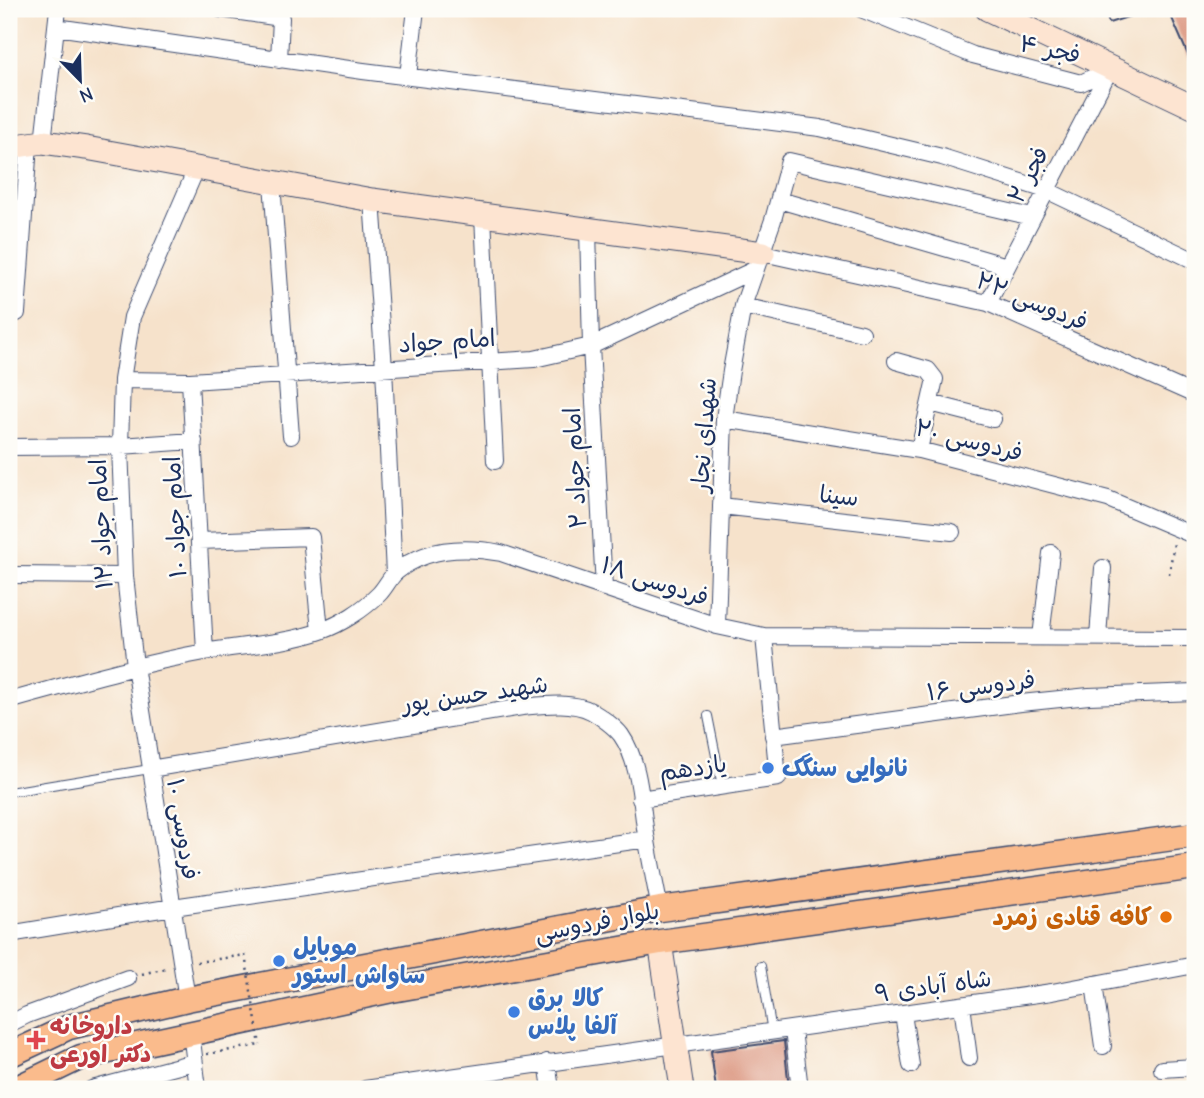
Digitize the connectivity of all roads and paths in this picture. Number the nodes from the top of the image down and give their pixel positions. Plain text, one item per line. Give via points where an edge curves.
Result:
1 (58, 9) edge
2 (220, 9) edge
3 (416, 9) edge
4 (861, 9) edge
5 (987, 9) edge
6 (56, 27) junction
7 (279, 60) junction
8 (1110, 69) junction
9 (408, 76) junction
10 (1195, 108) edge
11 (27, 144) edge
12 (197, 167) junction
13 (272, 183) junction
14 (1046, 190) junction
15 (372, 200) junction
16 (779, 200) junction
17 (483, 216) junction
18 (1032, 217) junction
19 (588, 229) junction
20 (760, 261) junction
21 (1195, 261) edge
22 (1007, 265) junction
23 (988, 303) junction
24 (743, 306) junction
25 (17, 313) dead end
26 (862, 333) dead end
27 (591, 346) junction
28 (488, 361) junction
29 (896, 361) dead end
30 (384, 368) junction
31 (286, 374) junction
32 (122, 380) junction
33 (190, 381) junction
34 (1195, 396) edge
35 (930, 403) junction
36 (724, 419) junction
37 (993, 419) dead end
38 (291, 436) dead end
39 (194, 440) junction
40 (120, 446) junction
41 (9, 447) edge
42 (919, 450) junction
43 (495, 461) dead end
44 (722, 506) junction
45 (1175, 529) junction
46 (952, 531) dead end
47 (1195, 536) edge
48 (199, 541) junction
49 (1051, 553) dead end
50 (1104, 568) dead end
51 (394, 574) junction
52 (1169, 574) dead end
53 (9, 575) edge
54 (125, 576) junction
55 (604, 588) junction
56 (717, 626) junction
57 (320, 631) junction
58 (764, 636) junction
59 (1041, 637) junction
60 (1098, 637) junction
61 (1195, 638) edge
62 (205, 652) junction
63 (135, 666) junction
64 (1195, 692) edge
65 (9, 701) edge
66 (708, 716) dead end
67 (772, 736) junction
68 (150, 769) junction
69 (722, 786) junction
70 (9, 792) edge
71 (640, 799) junction
72 (1195, 835) edge
73 (647, 839) junction
74 (1195, 867) edge
75 (173, 907) junction
76 (660, 909) junction
77 (9, 934) edge
78 (660, 942) junction
79 (181, 964) junction
80 (1195, 965) edge
81 (761, 966) dead end
82 (128, 978) joint
83 (1094, 984) junction
84 (187, 999) junction
85 (962, 1005) junction
86 (903, 1014) junction
87 (9, 1024) edge
88 (793, 1030) junction
89 (191, 1031) junction
90 (772, 1032) junction
91 (676, 1044) junction
92 (1102, 1046) dead end
93 (9, 1055) edge
94 (969, 1058) dead end
95 (194, 1059) junction
96 (547, 1062) junction
97 (911, 1065) dead end
98 (1195, 1067) edge
99 (1162, 1069) dead end
100 (455, 1083) edge
101 (419, 1085) edge
102 (15, 1089) edge
103 (92, 1089) edge
104 (198, 1089) edge
105 (365, 1089) edge
106 (551, 1089) edge
107 (682, 1089) edge
108 (800, 1089) edge

1 - 6 street
2 - 7 street via 281,18
3 - 9 street
4 - 8 street, فجر ۴ via 973,55 1081,83
5 - 8 street
6 - 7 street
6 - 11 street
7 - 9 street
8 - 10 street
8 - 14 street, فجر ۲
9 - 14 street via 820,128 943,157
11 - 12 street via 86,148
11 - 25 street
12 - 13 street
12 - 32 street, امام جواد ۱۲ via 132,317
13 - 15 street
13 - 31 street
14 - 18 street, فجر ۲
14 - 21 street
15 - 17 street
15 - 30 street
16 - 18 street, شهدای نجار via 789,161
16 - 20 street, شهدای نجار
16 - 22 street
17 - 19 street
17 - 28 street
18 - 22 street, فجر ۲
19 - 20 street
19 - 27 street, امام جواد ۲
20 - 23 street, فردوسی ۲۲
20 - 24 street, شهدای نجار
20 - 27 street, امام جواد
22 - 23 street, فجر ۲
23 - 34 street, فردوسی ۲۲
24 - 26 street
24 - 36 street, شهدای نجار
27 - 28 street, امام جواد via 534,359
27 - 55 street, امام جواد ۲
28 - 30 street, امام جواد
28 - 43 street
29 - 35 street via 932,373
30 - 31 street, امام جواد
30 - 51 street
31 - 33 street, امام جواد
31 - 38 street
32 - 33 street, امام جواد
32 - 40 street, امام جواد ۱۲
33 - 39 street, امام جواد ۱۰
35 - 37 street
35 - 42 street
36 - 42 street, فردوسی ۲۰
36 - 44 street, شهدای نجار
39 - 40 street
39 - 48 street, امام جواد ۱۰
40 - 41 street
40 - 54 street, امام جواد ۱۲
42 - 45 street, فردوسی ۲۰ via 1108,499
44 - 46 street, سینا
44 - 56 street, شهدای نجار
45 - 47 street, فردوسی ۲۰
45 - 52 path
48 - 57 street via 311,537
48 - 62 street, امام جواد ۱۰
49 - 59 street
50 - 60 street
51 - 55 street, فردوسی ۱۸ via 435,552 479,549
51 - 57 street, فردوسی ۱۸ via 356,613
53 - 54 street
54 - 63 street, امام جواد ۱۲
55 - 56 street, فردوسی ۱۸
56 - 58 street, فردوسی ۱۸
57 - 62 street, فردوسی ۱۸
58 - 59 street, فردوسی ۱۸
58 - 67 street, یازدهم
59 - 60 street, فردوسی ۱۸
60 - 61 street, فردوسی ۱۸
62 - 63 street, فردوسی ۱۸
63 - 65 street, فردوسی ۱۸
63 - 68 street, فردوسی ۱۰
64 - 67 street, فردوسی ۱۶ via 1088,696
66 - 69 lane
67 - 69 street, یازدهم via 778,778
68 - 70 lane
68 - 71 street, شهید حسن پور via 522,707 572,706 592,711 620,735 631,755
68 - 75 street, فردوسی ۱۰
69 - 71 street, یازدهم
71 - 73 street, شهید حسن پور
72 - 76 main road, بلوار فردوسی
73 - 75 street
73 - 76 street, شهید حسن پور
74 - 78 main road, بلوار فردوسی
75 - 77 street
75 - 79 street, فردوسی ۱۰
76 - 84 main road, بلوار فردوسی
78 - 89 main road, بلوار فردوسی
78 - 91 street
79 - 82 path
79 - 84 street, فردوسی ۱۰
79 - 95 path, bridge via 245,955 260,1045
80 - 83 street, شاه آبادی ۹
81 - 90 lane
82 - 87 street
83 - 85 street, شاه آبادی ۹
83 - 92 street
84 - 93 main road, بلوار فردوسی via 69,1027
85 - 86 street, شاه آبادی ۹
85 - 94 street
86 - 88 street, شاه آبادی ۹
86 - 97 street
88 - 90 street, شاه آبادی ۹
88 - 108 street
89 - 95 street
89 - 102 main road, بلوار فردوسی via 80,1057
90 - 91 street, شاه آبادی ۹
91 - 96 street, شاه آبادی ۹
91 - 107 street
95 - 103 street
95 - 104 street
96 - 100 street, شاه آبادی ۹
96 - 106 street
98 - 99 street
100 - 101 street, شاه آبادی ۹
101 - 105 street, شاه آبادی ۹

